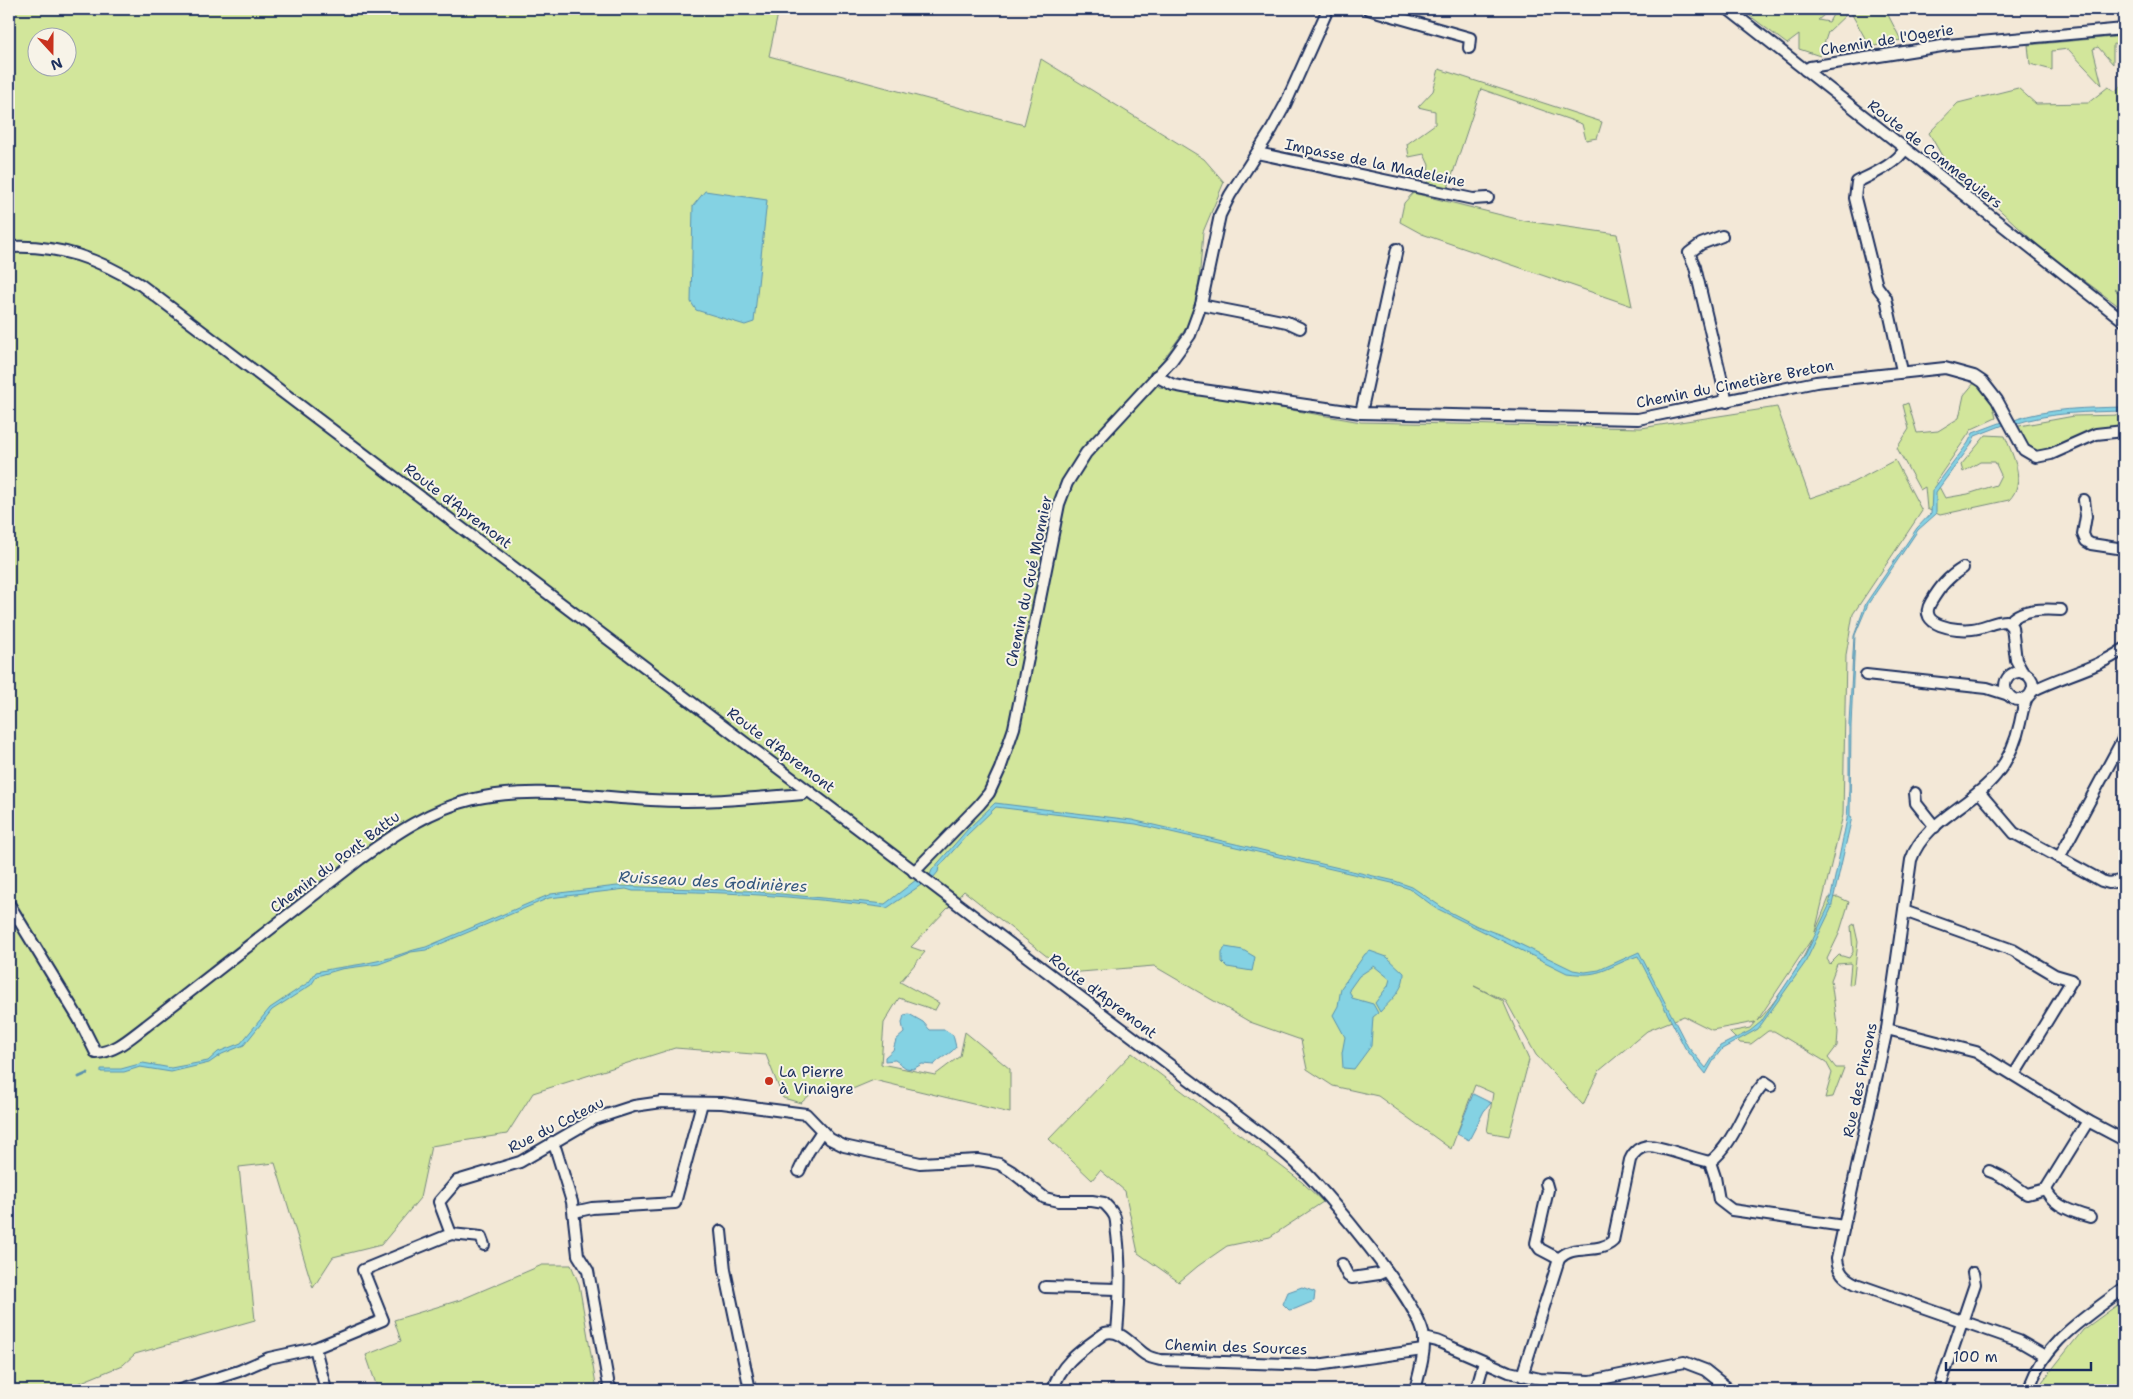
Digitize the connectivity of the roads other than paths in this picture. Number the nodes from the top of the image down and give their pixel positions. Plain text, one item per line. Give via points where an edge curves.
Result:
1 (1328, 9) edge
2 (1368, 9) edge
3 (1728, 9) edge
4 (2124, 29) edge
5 (1469, 48) dead end
6 (1805, 70) junction
7 (1904, 148) junction
8 (1257, 153) junction
9 (1488, 198) dead end
10 (1722, 236) dead end
11 (9, 246) edge
12 (1397, 249) dead end
13 (1201, 304) junction
14 (2124, 321) edge
15 (1300, 328) dead end
16 (1902, 371) junction
17 (1156, 376) junction
18 (1727, 402) junction
19 (1361, 413) junction
20 (2124, 431) edge
21 (2084, 500) dead end
22 (2124, 549) edge
23 (1963, 568) dead end
24 (2061, 610) dead end
25 (2009, 623) junction
26 (2124, 649) edge
27 (2016, 660) junction
28 (2012, 674) junction
29 (1866, 675) dead end
30 (2027, 676) junction
31 (2051, 682) junction
32 (2006, 683) junction
33 (1986, 688) junction
34 (2030, 694) junction
35 (2012, 697) junction
36 (2021, 712) junction
37 (2124, 736) edge
38 (807, 790) junction
39 (1979, 792) junction
40 (1915, 793) dead end
41 (1936, 826) junction
42 (2059, 858) junction
43 (914, 872) junction
44 (2124, 880) edge
45 (9, 904) edge
46 (1904, 911) junction
47 (1887, 1029) junction
48 (2014, 1075) junction
49 (1771, 1086) dead end
50 (702, 1103) junction
51 (2088, 1121) junction
52 (822, 1131) junction
53 (2124, 1140) edge
54 (552, 1142) junction
55 (1710, 1162) junction
56 (799, 1171) dead end
57 (1989, 1171) dead end
58 (1546, 1183) dead end
59 (2046, 1189) junction
60 (574, 1212) junction
61 (2090, 1217) dead end
62 (1844, 1226) junction
63 (722, 1231) dead end
64 (451, 1234) junction
65 (484, 1245) dead end
66 (1559, 1258) junction
67 (1342, 1264) dead end
68 (1386, 1270) junction
69 (1973, 1273) dead end
70 (1044, 1287) dead end
71 (2124, 1288) edge
72 (1118, 1289) junction
73 (1963, 1321) junction
74 (1117, 1332) junction
75 (1424, 1338) junction
76 (314, 1348) junction
77 (1423, 1350) junction
78 (2045, 1356) junction
79 (1484, 1362) junction
80 (1522, 1376) junction
81 (180, 1390) edge
82 (326, 1390) edge
83 (613, 1390) edge
84 (750, 1390) edge
85 (1053, 1390) edge
86 (1415, 1390) edge
87 (1476, 1390) edge
88 (1730, 1390) edge
89 (1942, 1390) edge
90 (2028, 1390) edge

1 - 8 street, Chemin du Gué Monnier via 1285,105
2 - 5 street via 1470,38
3 - 6 street, Route de Commequiers
4 - 6 street, Chemin de l'Ogerie via 1948,45 1863,57
6 - 7 street, Route de Commequiers
7 - 14 street, Route de Commequiers
7 - 16 street via 1901,154 1857,182 1855,190 1877,286 1886,298
8 - 9 street, Impasse de la Madeleine via 1473,199
8 - 13 street, Chemin du Gué Monnier via 1220,216
10 - 18 street via 1701,244 1689,253
11 - 38 street, Route d'Apremont via 53,248 84,255 141,284
12 - 19 street
13 - 15 street via 1287,322
13 - 17 street, Chemin du Gué Monnier via 1196,322 1182,346
16 - 18 street, Chemin du Cimetière Breton via 1816,382
16 - 20 street, Chemin du Cimetière Breton via 1945,368 1974,376 1994,395 2024,450 2036,457 2051,454 2096,434
17 - 19 street, Chemin du Cimetière Breton via 1188,388
17 - 43 street, Chemin du Gué Monnier via 1086,453 1067,483 1059,504 1014,728 1000,769 979,806
18 - 19 street, Chemin du Cimetière Breton via 1638,419
21 - 22 street via 2083,534 2086,542
23 - 25 street via 1946,580 1930,604 1928,613 1932,621 1941,626 1968,630 2001,621
24 - 25 street via 2020,614
25 - 27 street via 2013,630
26 - 31 street via 2091,669
27 - 28 street
27 - 30 street
28 - 30 street
28 - 32 street
29 - 33 street
30 - 31 street
30 - 34 street
31 - 34 street
32 - 33 street
32 - 35 street
33 - 35 street
34 - 35 street
34 - 36 street, Rue des Pinsons
35 - 36 street
36 - 39 street, Rue des Pinsons via 2012,751 1997,774
37 - 42 street
38 - 43 street, Route d'Apremont
38 - 45 street, Chemin du Pont Battu via 803,794 689,801 515,793 472,800 429,815 360,859 114,1049 104,1052 96,1053
39 - 41 street, Rue des Pinsons
39 - 42 street via 2014,834
40 - 41 street via 1916,803
41 - 46 street, Rue des Pinsons via 1924,836 1910,860
42 - 44 street via 2102,881
43 - 68 street, Route d'Apremont via 1292,1159
46 - 47 street, Rue des Pinsons
46 - 48 street via 2013,950 2055,975 2072,980
47 - 48 street via 1976,1052
47 - 62 street, Rue des Pinsons
48 - 51 street
49 - 55 street via 1765,1082 1753,1094 1731,1139
50 - 52 street, Rue du Coteau via 806,1114
50 - 54 street, Rue du Coteau via 662,1102 634,1106 594,1119
50 - 60 street via 675,1202
51 - 53 street
51 - 59 street
52 - 56 street
52 - 72 street, Rue du Coteau via 844,1146 920,1162 990,1162 1011,1171 1045,1198 1104,1203 1115,1215 1120,1276
54 - 60 street
54 - 64 street, Rue du Coteau via 520,1162 458,1181 439,1202
55 - 62 street via 1719,1200 1732,1210
55 - 66 street via 1647,1146 1636,1151 1630,1160 1613,1241 1604,1246 1567,1252
57 - 59 street via 2001,1175 2027,1194
58 - 66 street via 1548,1190 1536,1243 1540,1249
59 - 61 street via 2050,1198
60 - 83 street via 578,1255 588,1271 609,1386
62 - 73 street, Rue des Pinsons via 1837,1266 1847,1279
63 - 84 street via 725,1270
64 - 65 street via 481,1237
64 - 76 street via 363,1270 383,1320
66 - 80 street
67 - 68 street via 1352,1278
68 - 75 street, Route d'Apremont via 1413,1310
69 - 73 street via 1975,1284
70 - 72 street
71 - 78 street via 2065,1333
72 - 74 street, Rue du Coteau
73 - 78 street, Rue des Pinsons via 2019,1341
73 - 89 street via 1941,1384
74 - 77 street, Chemin des Sources via 1148,1357 1161,1360 1318,1365
74 - 85 street via 1105,1333 1068,1362
75 - 77 street, Route d'Apremont
75 - 79 street
76 - 81 street via 269,1358
76 - 82 street
77 - 86 street, Route d'Apremont
78 - 90 street
79 - 80 street
79 - 87 street
80 - 88 street via 1584,1381 1684,1362 1705,1370

